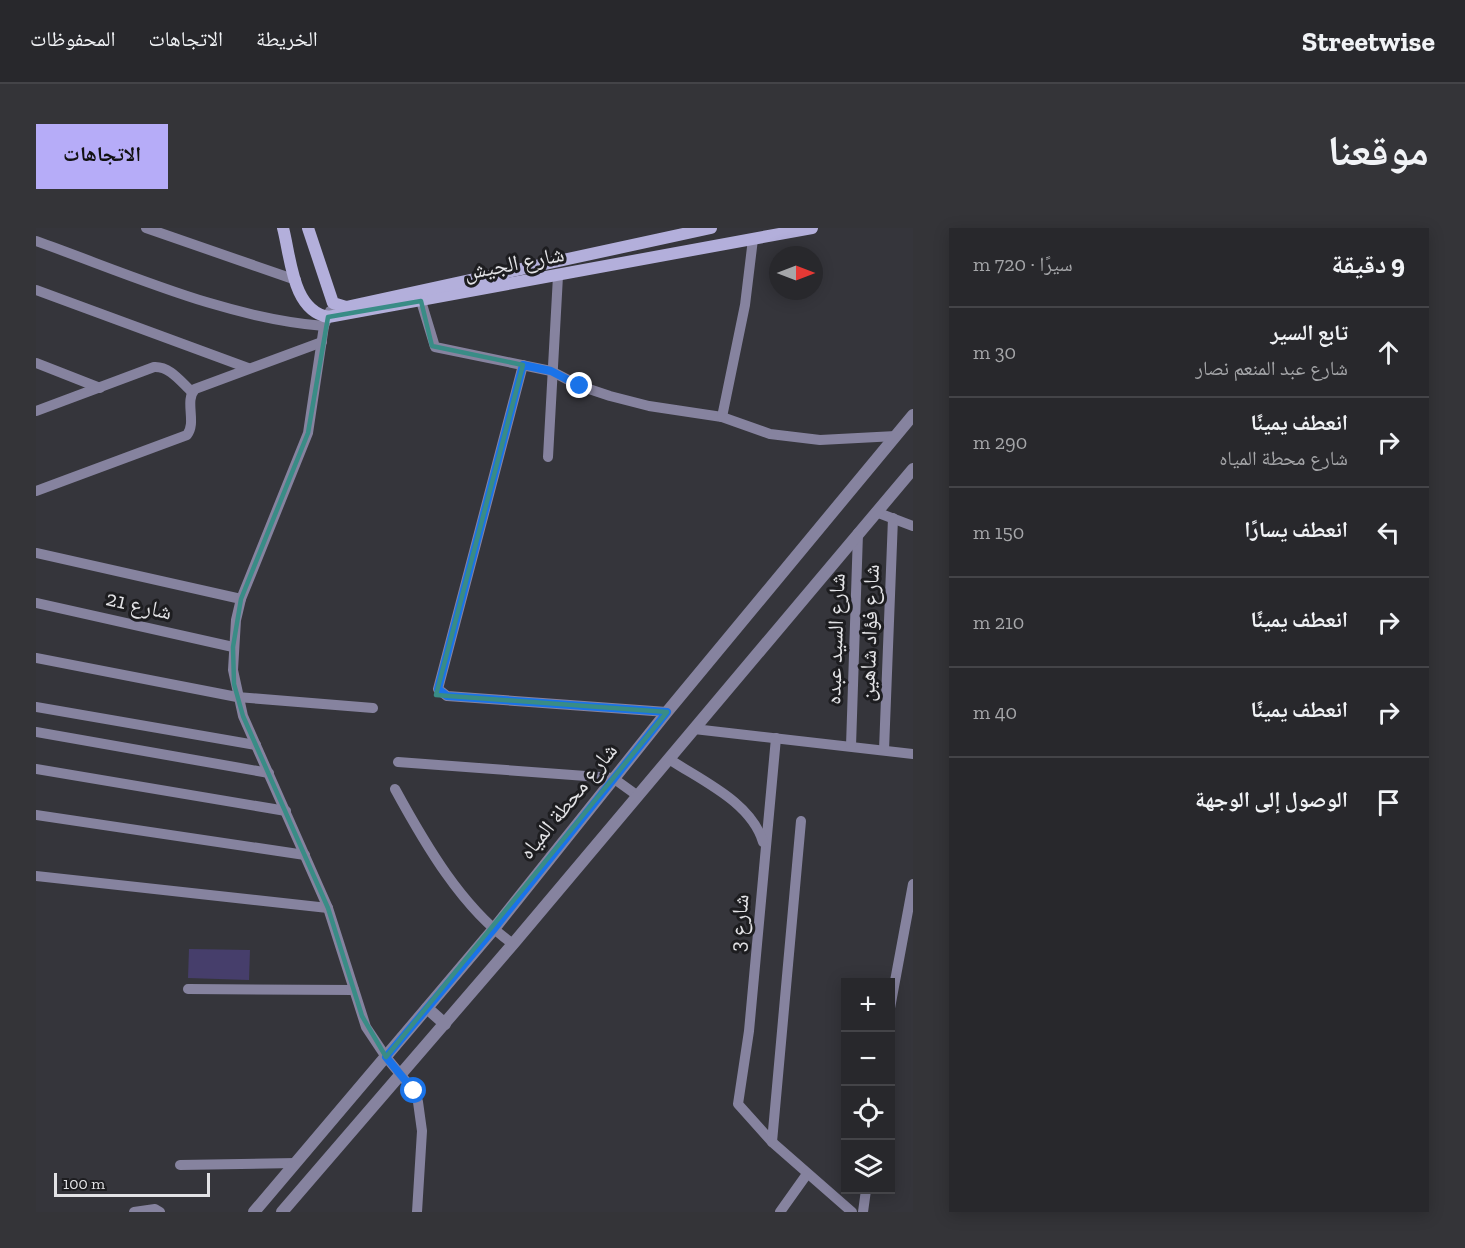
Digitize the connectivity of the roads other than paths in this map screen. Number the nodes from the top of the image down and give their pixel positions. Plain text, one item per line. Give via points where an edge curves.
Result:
1 (146, 228) edge
2 (283, 228) edge
3 (308, 228) edge
4 (711, 228) edge
5 (812, 228) edge
6 (752, 234) edge
7 (36, 241) edge
8 (604, 249) junction
9 (608, 266) junction
10 (558, 276) junction
11 (296, 280) junction
12 (36, 290) edge
13 (421, 302) junction
14 (333, 303) junction
15 (326, 322) junction
16 (322, 342) junction
17 (36, 363) edge
18 (523, 365) junction
19 (248, 368) junction
20 (551, 371) junction
21 (100, 388) junction
22 (192, 392) junction
23 (36, 411) edge
24 (722, 417) junction
25 (912, 421) edge
26 (896, 436) junction
27 (548, 457) dead end
28 (913, 469) edge
29 (36, 491) edge
30 (876, 512) junction
31 (893, 518) junction
32 (913, 526) edge
33 (858, 533) junction
34 (36, 553) edge
35 (241, 599) junction
36 (36, 603) edge
37 (233, 647) junction
38 (36, 658) edge
39 (237, 697) junction
40 (36, 707) edge
41 (373, 708) dead end
42 (667, 712) junction
43 (694, 729) junction
44 (36, 732) edge
45 (776, 738) junction
46 (256, 745) junction
47 (851, 746) junction
48 (884, 750) junction
49 (913, 754) edge
50 (669, 759) junction
51 (398, 762) dead end
52 (36, 769) edge
53 (269, 773) junction
54 (613, 778) junction
55 (395, 789) dead end
56 (638, 796) junction
57 (286, 811) junction
58 (36, 815) edge
59 (801, 820) dead end
60 (305, 855) junction
61 (764, 855) junction
62 (36, 876) edge
63 (913, 884) edge
64 (328, 908) junction
65 (493, 930) junction
66 (513, 944) junction
67 (895, 985) edge
68 (188, 989) dead end
69 (354, 990) junction
70 (427, 1008) junction
71 (445, 1024) junction
72 (386, 1057) junction
73 (402, 1075) junction
74 (772, 1142) junction
75 (296, 1163) junction
76 (180, 1165) dead end
77 (807, 1173) junction
78 (865, 1194) edge
79 (135, 1212) edge
80 (160, 1212) edge
81 (254, 1212) edge
82 (282, 1212) edge
83 (417, 1212) edge
84 (780, 1212) edge
85 (852, 1212) edge
86 (863, 1212) edge

1 - 11 street
2 - 11 main road
3 - 14 main road
4 - 8 main road, شارع الجيش
5 - 6 main road, شارع الجيش
6 - 9 main road, شارع الجيش
6 - 24 street via 745,305
7 - 15 street via 228,309 271,319
8 - 9 main road
8 - 14 main road, شارع الجيش via 346,307
9 - 10 main road, شارع الجيش
10 - 13 main road, شارع الجيش
10 - 20 street
11 - 15 main road via 303,303
12 - 19 street
13 - 15 main road, شارع الجيش
13 - 18 street via 434,346
14 - 15 street
15 - 16 street
16 - 19 street
16 - 35 street via 308,433
17 - 21 street
18 - 20 street
18 - 42 street via 438,689 447,696
19 - 22 street
20 - 24 street via 610,396
20 - 27 street
21 - 22 street via 160,367
21 - 23 street
22 - 29 street via 191,428 186,435
24 - 26 street via 750,429 791,437 820,440
25 - 26 street, شارع محطة المياه
26 - 42 street, شارع محطة المياه
28 - 30 street
30 - 31 street
30 - 33 street
31 - 32 street
31 - 48 street, شارع فؤاد شاهين
33 - 43 street
33 - 47 street, شارع السيد عبده
34 - 35 street
35 - 37 street
36 - 37 street, شارع 21
37 - 39 street
38 - 39 street
39 - 41 street
39 - 46 street
40 - 46 street
42 - 54 street, شارع محطة المياه
43 - 45 street
43 - 50 street
44 - 53 street
45 - 47 street
45 - 61 street, شارع 3
46 - 53 street
47 - 48 street
48 - 49 street
50 - 56 street
50 - 61 street via 741,807 756,825
51 - 54 street
52 - 57 street
53 - 57 street
54 - 56 street
54 - 65 street, شارع محطة المياه
55 - 65 street via 430,848
56 - 66 street
57 - 60 street
58 - 60 street
59 - 74 street
60 - 64 street
61 - 74 street, شارع 3 via 749,1031 739,1094 741,1110
62 - 64 street
63 - 67 street
64 - 69 street
65 - 66 street
65 - 70 street, شارع محطة المياه
66 - 71 street
68 - 69 street
69 - 72 street via 366,1027
70 - 71 street
70 - 72 street, شارع محطة المياه
71 - 73 street
72 - 73 street
72 - 75 street, شارع محطة المياه
73 - 82 street
73 - 83 street via 414,1091 421,1115
74 - 77 street
75 - 76 street
75 - 81 street, شارع محطة المياه
77 - 84 street
77 - 85 street
78 - 86 street
79 - 80 street

